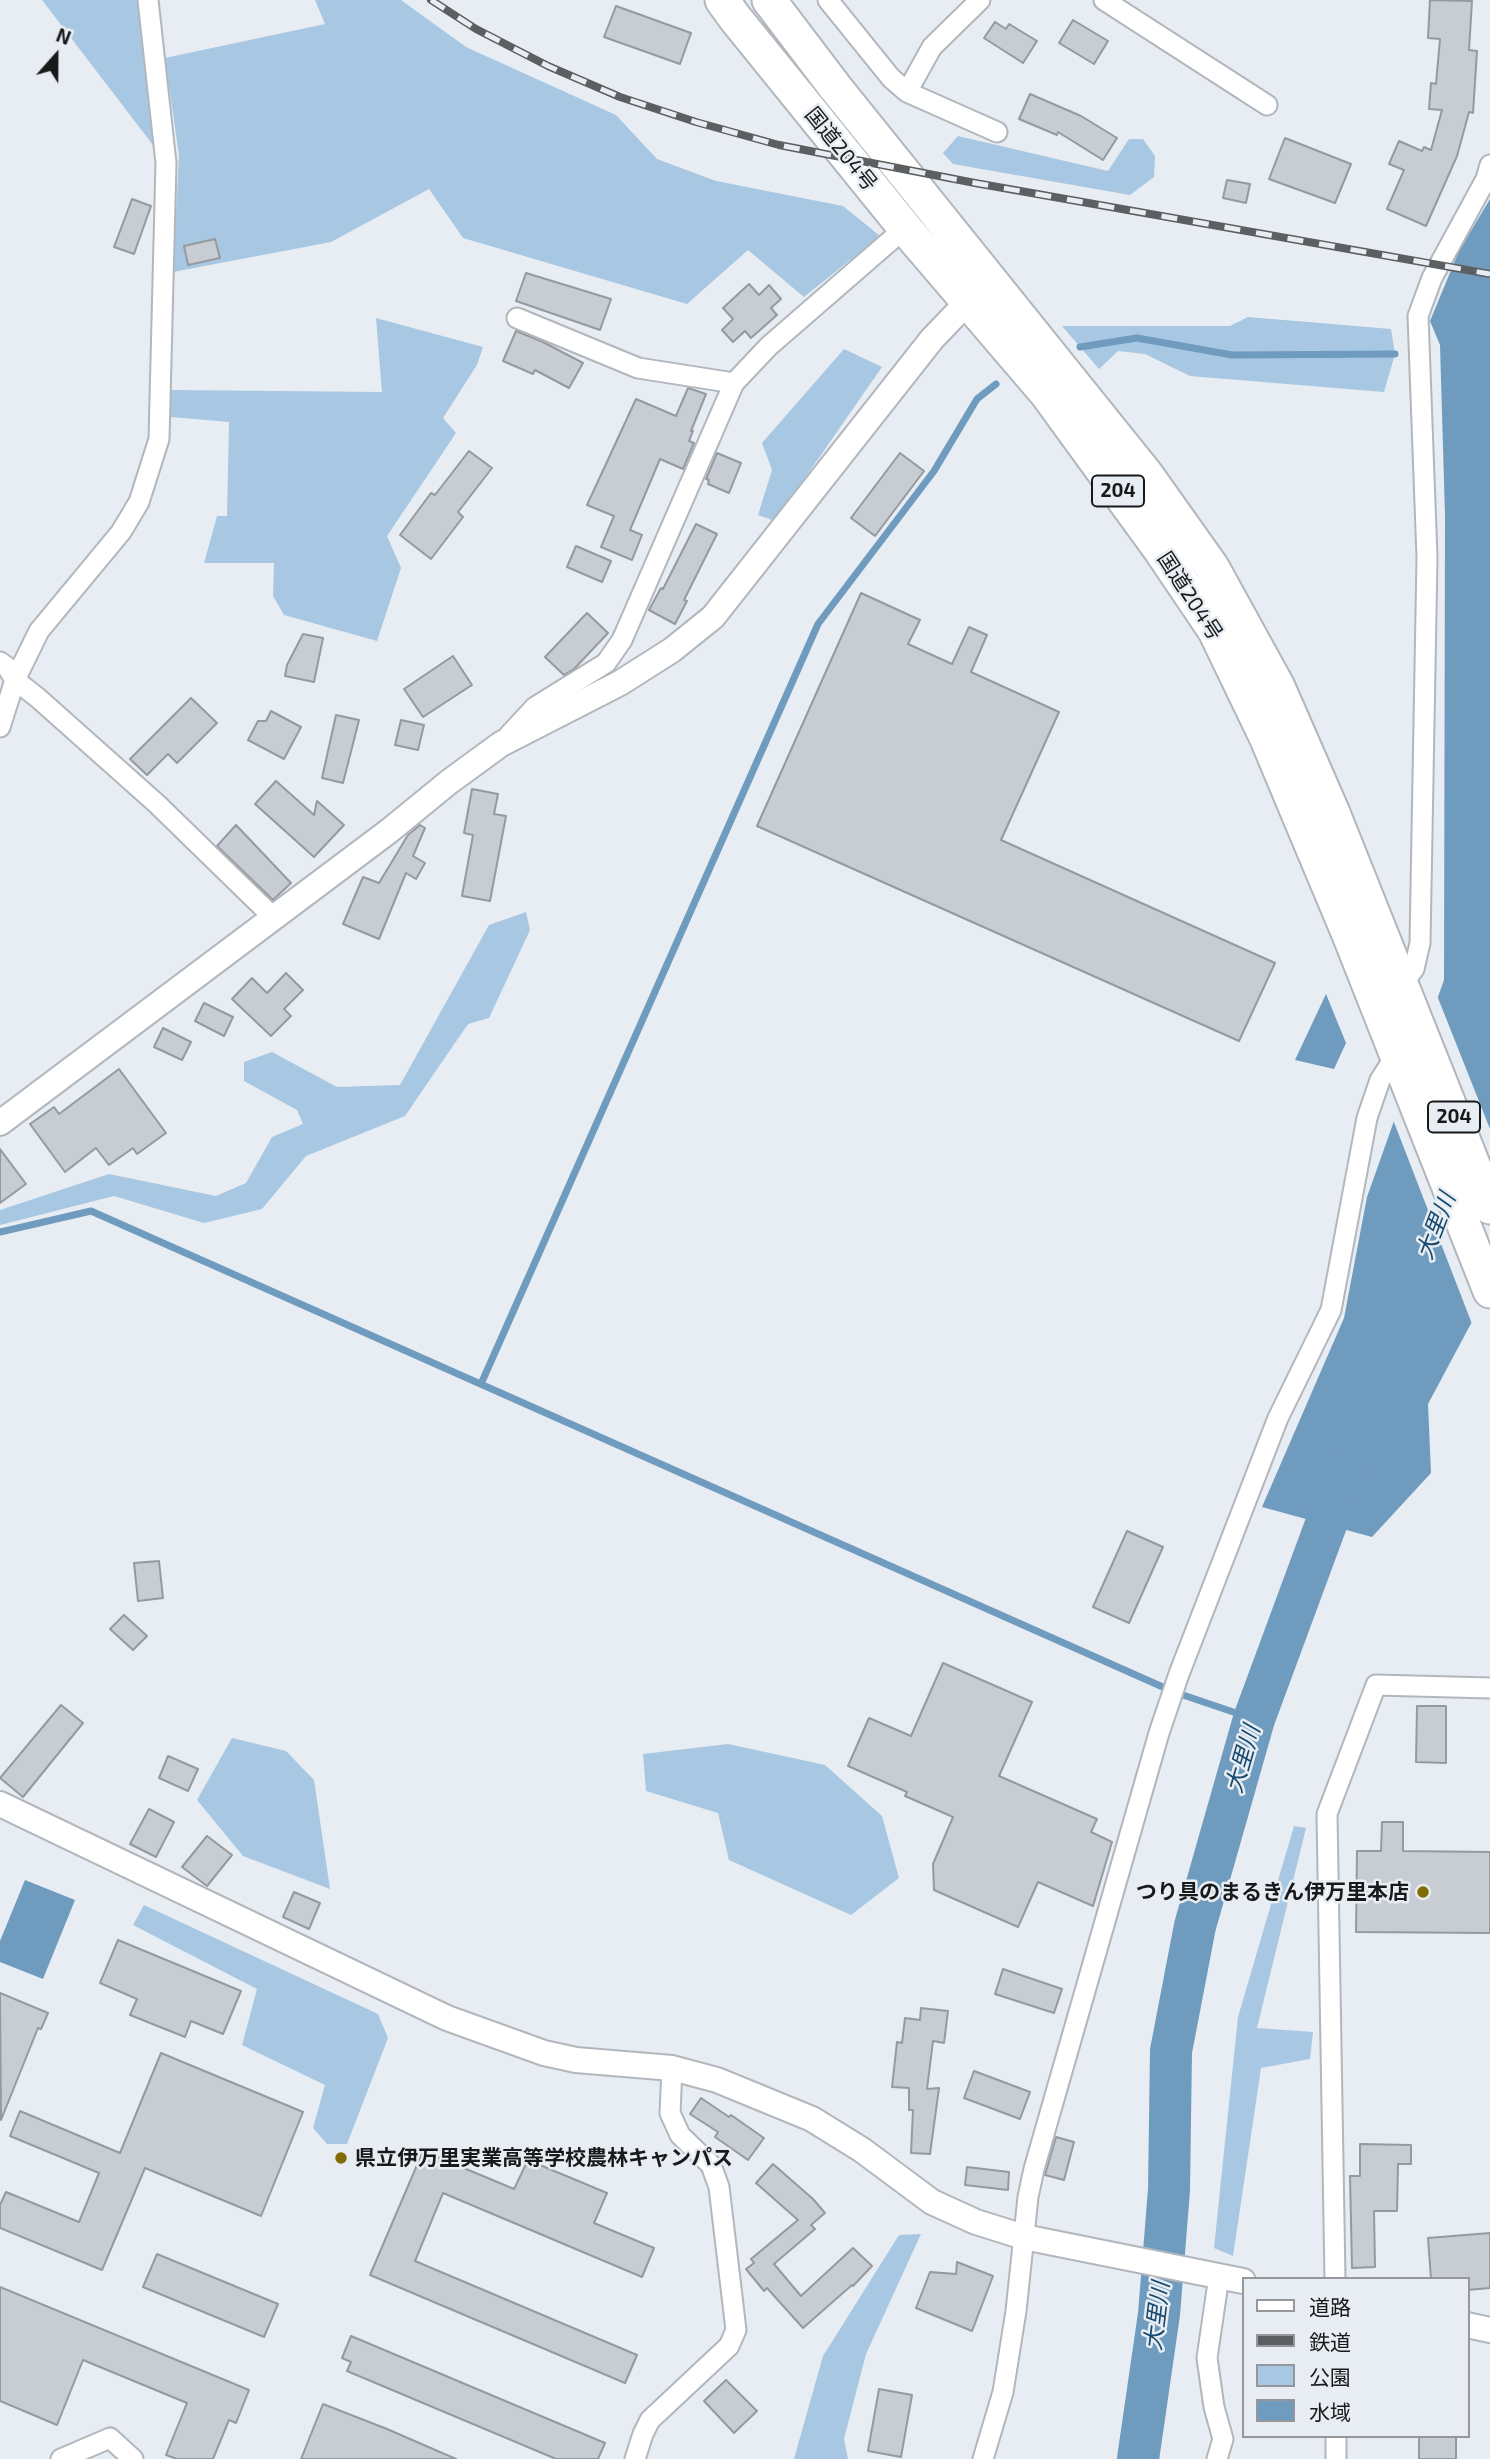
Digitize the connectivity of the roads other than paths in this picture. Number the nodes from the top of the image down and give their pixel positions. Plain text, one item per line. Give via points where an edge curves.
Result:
1 (148, 0) edge
2 (722, 0) edge
3 (769, 0) edge
4 (828, 0) edge
5 (980, 0) edge
6 (1104, 0) edge
7 (907, 92) junction
8 (1267, 105) dead end
9 (997, 132) dead end
10 (1490, 165) edge
11 (905, 228) junction
12 (978, 291) junction
13 (517, 318) dead end
14 (734, 383) junction
15 (0, 663) edge
16 (15, 680) junction
17 (0, 727) edge
18 (502, 744) junction
19 (274, 918) junction
20 (1401, 985) junction
21 (1396, 1055) junction
22 (0, 1123) edge
23 (1490, 1207) edge
24 (1490, 1291) edge
25 (1490, 1688) edge
26 (0, 1804) edge
27 (672, 2068) junction
28 (1024, 2237) junction
29 (1209, 2274) junction
30 (1335, 2277) edge
31 (1242, 2281) edge
32 (1469, 2325) edge
33 (1490, 2330) edge
34 (1336, 2438) edge
35 (61, 2459) edge
36 (133, 2459) edge
37 (635, 2459) edge
38 (983, 2459) edge
39 (1217, 2459) edge
40 (1336, 2459) edge

1 - 16 street via 166,163 159,439 139,502 121,532 39,631
2 - 11 highway, 国道204号 / 204
3 - 12 highway, 国道204号 / 204
4 - 7 street
5 - 7 street via 932,47
6 - 8 street
7 - 9 street
10 - 20 street via 1432,278 1418,316 1427,557 1420,943 1414,969
11 - 12 highway, 国道204号 / 204
11 - 14 street via 769,346
12 - 18 street via 932,339 713,617 620,683
12 - 20 highway, 国道204号 / 204 via 1146,474 1212,567 1278,687
12 - 21 highway, 国道204号 / 204 via 1214,631 1267,739
13 - 14 street via 638,368
14 - 18 street via 622,640 606,663 535,707
15 - 16 street
16 - 17 street
16 - 19 street via 157,804
18 - 19 street
19 - 22 street
20 - 23 highway, 国道204号 / 204
21 - 24 highway, 国道204号 / 204
21 - 28 street via 1380,1080 1367,1118 1331,1310 1278,1418 1159,1733 1034,2169
25 - 30 street via 1376,1685 1328,1814
26 - 27 street via 447,2018 544,2053
27 - 28 street via 717,2080 812,2119 932,2202
27 - 37 street via 670,2113 680,2135 711,2165 719,2187 736,2330 729,2346 650,2420
28 - 29 street
28 - 38 street via 1003,2392
29 - 31 street
29 - 39 street via 1207,2358 1223,2439
32 - 33 street
34 - 40 street
35 - 36 street via 110,2438

